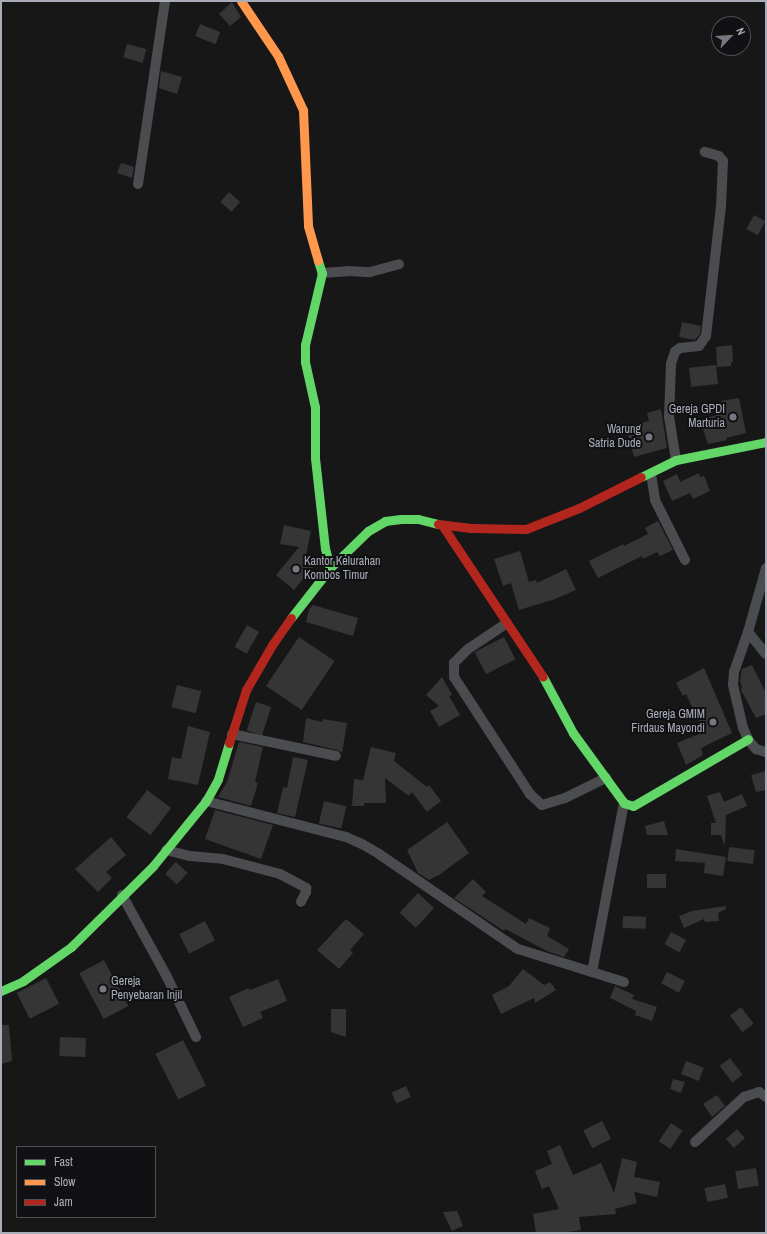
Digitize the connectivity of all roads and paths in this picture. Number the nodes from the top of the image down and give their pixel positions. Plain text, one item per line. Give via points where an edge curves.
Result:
1 (165, 1) edge
2 (241, 1) edge
3 (704, 152) dead end
4 (138, 184) dead end
5 (399, 264) dead end
6 (322, 273) junction
7 (766, 442) edge
8 (676, 460) junction
9 (651, 474) junction
10 (442, 525) junction
11 (685, 560) dead end
12 (330, 568) junction
13 (766, 568) edge
14 (507, 623) junction
15 (748, 632) junction
16 (766, 654) edge
17 (232, 734) junction
18 (748, 739) junction
19 (766, 752) edge
20 (336, 756) dead end
21 (606, 778) junction
22 (206, 801) junction
23 (624, 804) junction
24 (166, 850) junction
25 (122, 895) junction
26 (301, 902) dead end
27 (592, 972) junction
28 (624, 982) dead end
29 (1, 991) edge
30 (196, 1037) dead end
31 (766, 1097) edge
32 (695, 1142) dead end

1 - 4 street
2 - 6 street via 278,56 303,110 308,226
3 - 8 street via 719,156 723,161 721,207 706,336 699,346 680,348 675,352 671,364 669,417
5 - 6 street via 370,272
6 - 12 street via 305,345 305,362 315,406 315,458 325,548
7 - 8 street
8 - 9 street
9 - 10 street via 526,529
9 - 11 street via 655,500
10 - 12 street via 418,519 401,518 385,521 368,531
10 - 14 street
12 - 17 street via 289,620 246,690
13 - 15 street
14 - 21 street via 542,675 573,733
14 - 21 street via 468,649 454,663 454,677 530,794 542,805 565,798
15 - 16 street
15 - 18 street via 734,672 733,685 736,704
17 - 20 street
17 - 22 street via 218,779
18 - 19 street via 756,749
18 - 23 street via 633,806
21 - 23 street
22 - 24 street
22 - 27 street via 346,837 362,844 518,949
23 - 27 street
24 - 25 street
24 - 26 street via 190,856 223,859 280,874 306,888
25 - 29 street via 71,947 23,981
25 - 30 street via 166,975
27 - 28 street
31 - 32 street via 759,1092 744,1097

